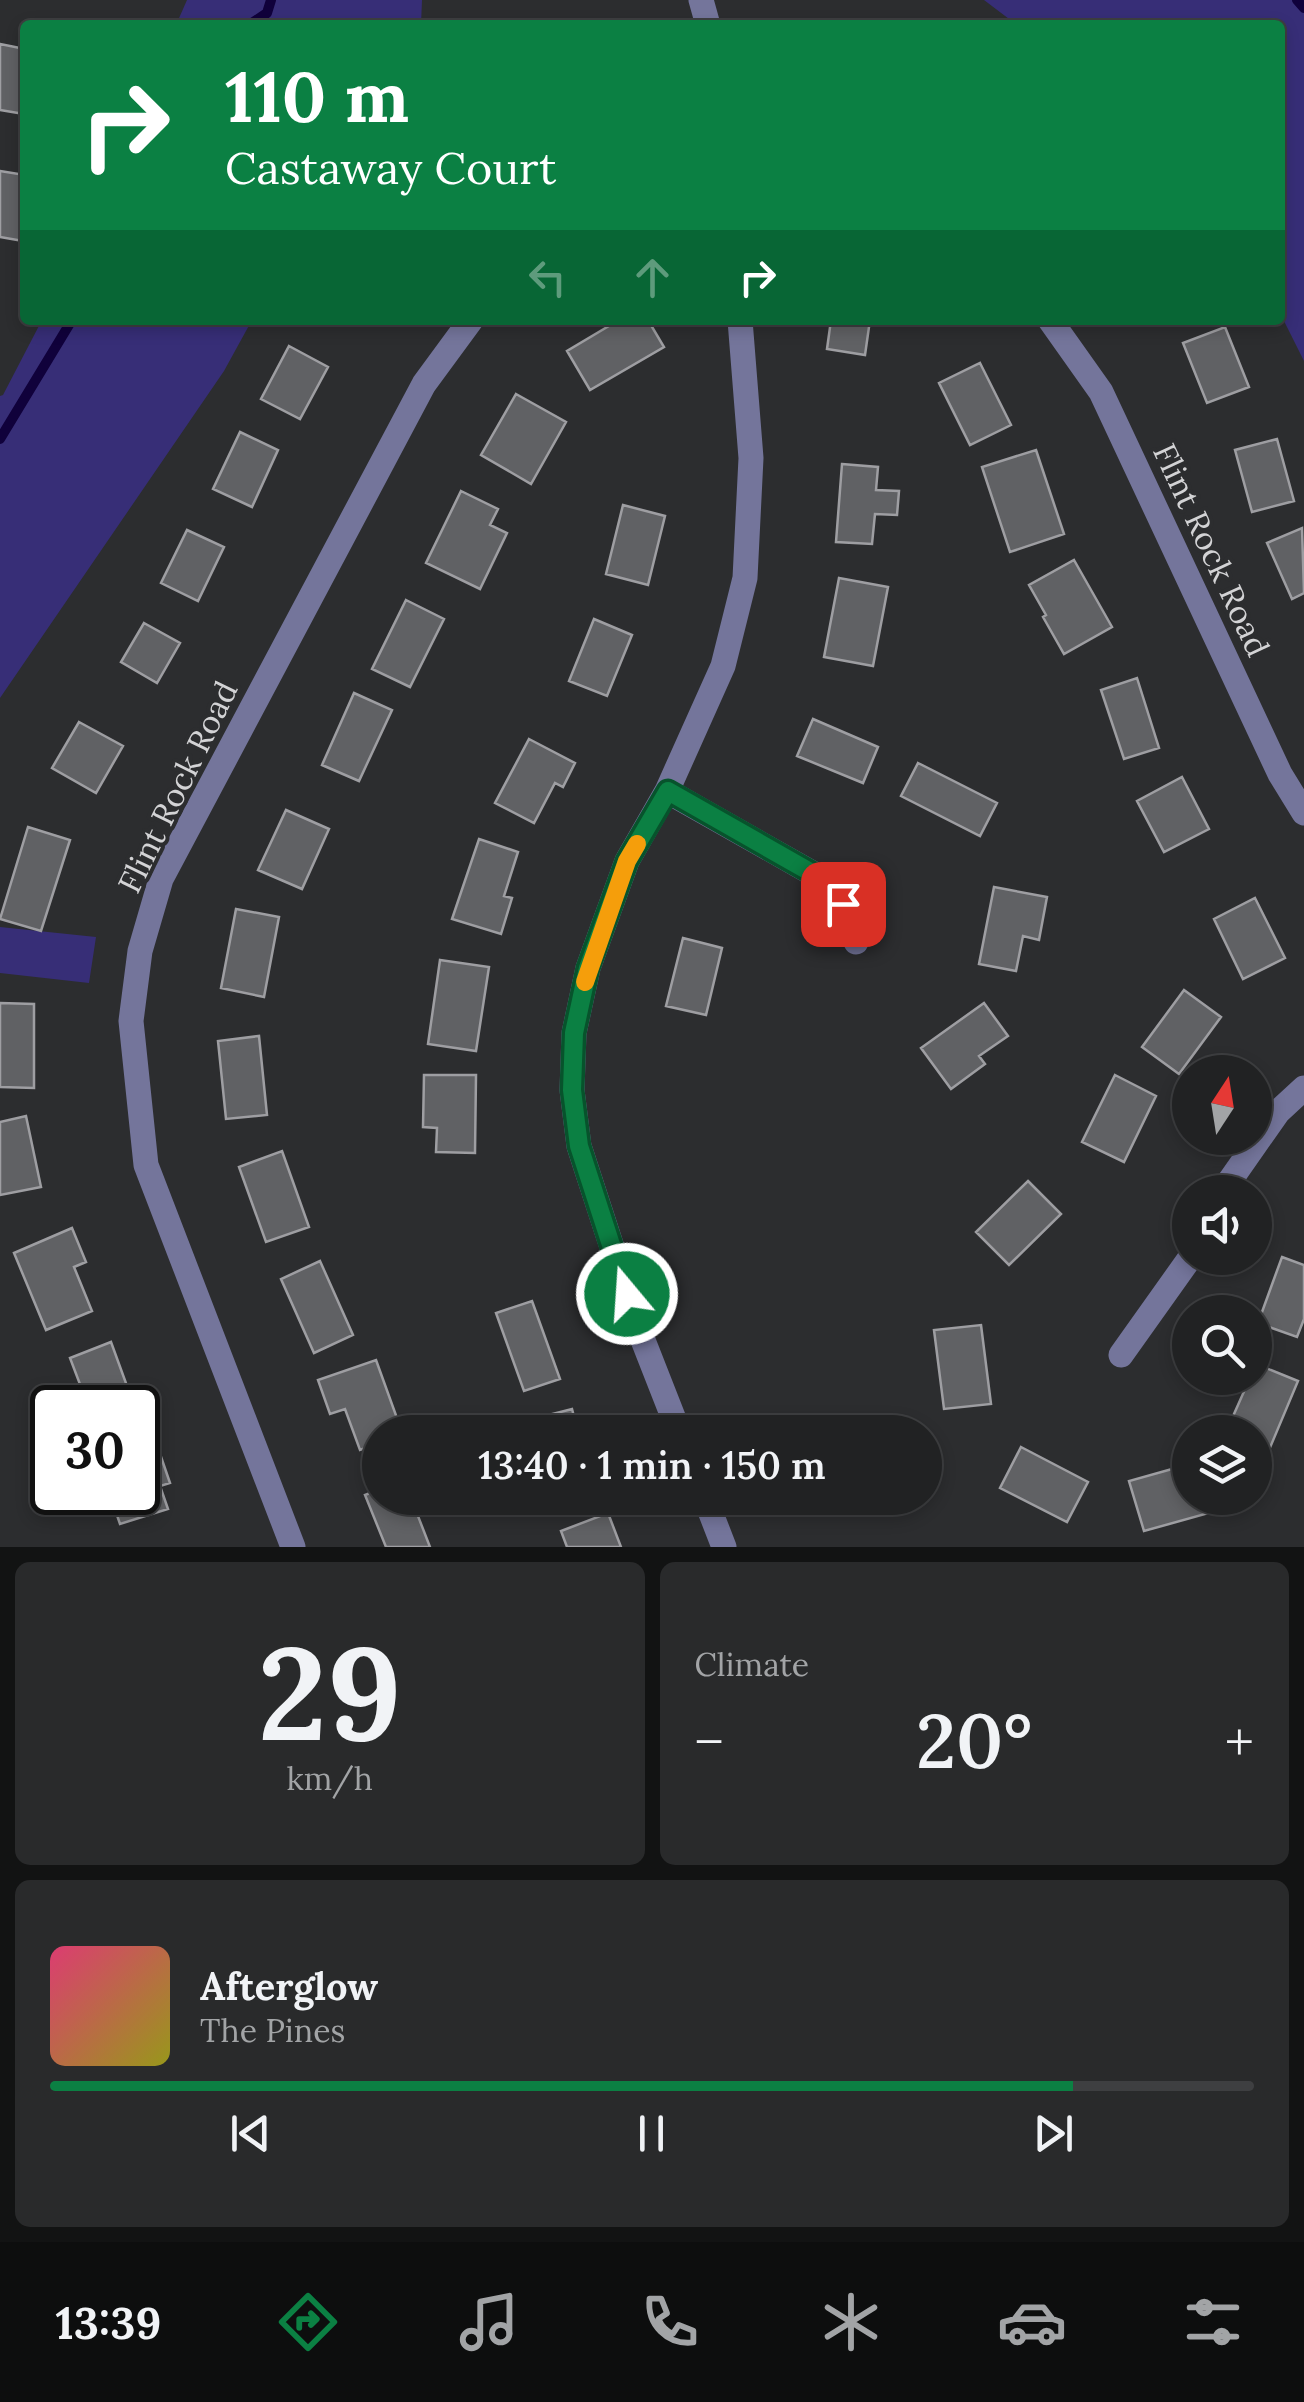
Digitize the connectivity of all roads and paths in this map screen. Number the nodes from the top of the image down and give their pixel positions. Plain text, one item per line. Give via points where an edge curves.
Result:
1 (467, 325) edge
2 (740, 325) edge
3 (1054, 325) edge
4 (668, 791) junction
5 (1304, 812) edge
6 (856, 942) dead end
7 (1304, 1088) edge
8 (1234, 1175) edge
9 (1178, 1275) edge
10 (1122, 1354) dead end
11 (672, 1415) edge
12 (711, 1515) edge
13 (293, 1547) edge
14 (724, 1547) edge

1 - 13 street, Flint Rock Road via 424,384 170,862 140,951 132,1021 146,1166
2 - 4 street via 751,458 745,578 723,666
3 - 5 street, Flint Rock Road via 1101,392 1280,774
4 - 6 street via 819,877 843,904
4 - 11 street via 627,861 588,968 574,1033 572,1090 579,1146
7 - 8 street via 1278,1112
9 - 10 street
12 - 14 street

